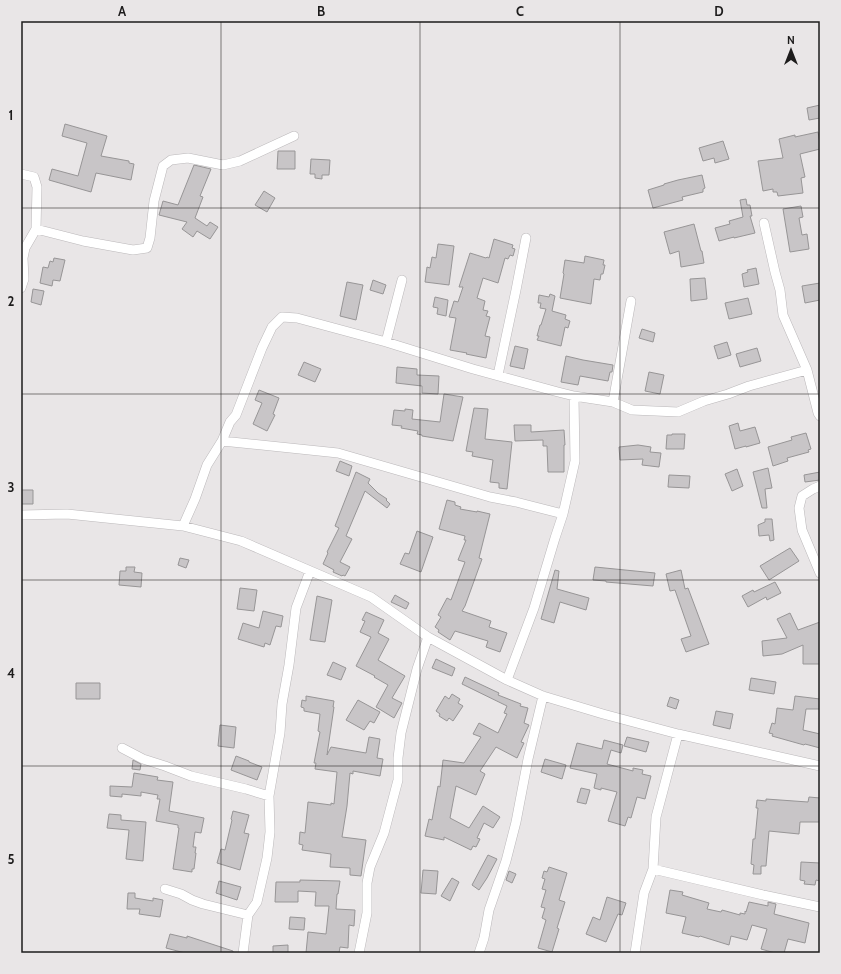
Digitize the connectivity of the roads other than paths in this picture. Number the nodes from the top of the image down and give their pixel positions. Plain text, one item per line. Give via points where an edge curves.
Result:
1 (294, 136) dead end
2 (21, 174) edge
3 (764, 223) dead end
4 (36, 229) junction
5 (526, 238) dead end
6 (402, 280) dead end
7 (21, 288) edge
8 (631, 301) dead end
9 (386, 342) junction
10 (807, 370) junction
11 (498, 376) junction
12 (574, 396) junction
13 (820, 397) edge
14 (613, 402) junction
15 (819, 414) edge
16 (222, 440) junction
17 (820, 486) edge
18 (563, 514) junction
19 (21, 516) edge
20 (183, 526) junction
21 (310, 571) junction
22 (820, 573) edge
23 (428, 637) junction
24 (508, 680) junction
25 (543, 696) junction
26 (678, 734) junction
27 (122, 748) dead end
28 (820, 766) edge
29 (269, 796) junction
30 (653, 869) junction
31 (165, 889) dead end
32 (820, 907) edge
33 (248, 915) junction
34 (243, 953) edge
35 (360, 953) edge
36 (480, 953) edge
37 (635, 953) edge

1 - 4 street via 240,162 223,165 188,158 171,160 163,166 146,248 133,250
2 - 4 street via 34,177 37,187
3 - 10 street via 780,290 783,315
4 - 7 street via 23,258 24,279
5 - 11 street
6 - 9 street
8 - 14 street
9 - 11 street
9 - 16 street via 297,318 282,317 272,327 238,409
10 - 14 street via 749,386 678,412 632,410
10 - 15 street
11 - 12 street
12 - 14 street
12 - 18 street via 575,461
13 - 15 street
16 - 18 street via 338,453 490,497
16 - 20 street via 207,465
17 - 22 street via 802,496 799,508 802,530
18 - 24 street via 534,608
19 - 20 street via 67,514
20 - 21 street via 240,541
21 - 23 street via 371,597
21 - 29 street via 296,608
23 - 24 street
23 - 35 street via 401,733 398,780 384,833 370,867 367,913
24 - 25 street
25 - 26 street
25 - 36 street via 516,822 489,910
26 - 28 street
26 - 30 street via 656,817
27 - 29 street via 191,776
29 - 33 street via 270,832 267,858 256,902
30 - 32 street
30 - 37 street via 644,893
31 - 33 street via 203,904
33 - 34 street

